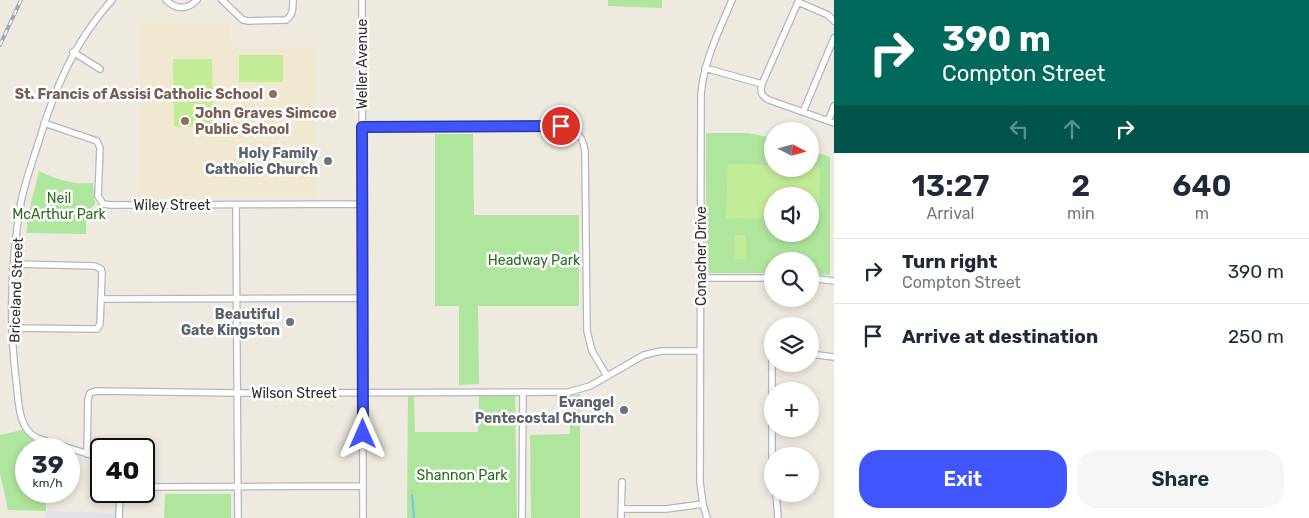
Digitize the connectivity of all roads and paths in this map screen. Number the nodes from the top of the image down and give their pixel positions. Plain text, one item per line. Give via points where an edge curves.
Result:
1 (112, 0) edge
2 (166, 0) edge
3 (197, 0) edge
4 (222, 0) edge
5 (293, 0) edge
6 (362, 0) edge
7 (732, 0) edge
8 (798, 1) edge
9 (834, 22) edge
10 (834, 38) edge
11 (73, 52) junction
12 (828, 52) junction
13 (834, 57) edge
14 (705, 68) junction
15 (100, 69) dead end
16 (762, 84) junction
17 (834, 106) edge
18 (803, 112) junction
19 (831, 122) edge
20 (44, 123) junction
21 (362, 127) junction
22 (362, 204) junction
23 (236, 205) junction
24 (14, 264) junction
25 (701, 278) junction
26 (764, 278) edge
27 (819, 279) edge
28 (834, 281) edge
29 (363, 298) junction
30 (101, 299) junction
31 (237, 299) junction
32 (12, 328) junction
33 (700, 351) junction
34 (819, 355) edge
35 (834, 357) edge
36 (772, 372) edge
37 (607, 376) junction
38 (524, 392) junction
39 (238, 393) junction
40 (363, 393) junction
41 (772, 447) edge
42 (87, 454) junction
43 (90, 455) edge
44 (622, 482) dead end
45 (238, 486) junction
46 (363, 486) junction
47 (155, 487) edge
48 (777, 502) edge
49 (120, 503) edge
50 (703, 504) junction
51 (622, 509) junction
52 (119, 518) edge
53 (238, 518) edge
54 (363, 518) edge
55 (522, 518) edge
56 (621, 518) edge
57 (707, 518) edge
58 (778, 518) edge

1 - 11 street, Briceland Street
2 - 3 street via 182,8
4 - 5 street via 238,16 249,21 286,20 293,11
6 - 21 street, Weller Avenue
7 - 14 street, Conacher Drive
8 - 9 street via 828,15
8 - 16 street
10 - 12 street
11 - 15 street
11 - 20 street, Briceland Street
12 - 13 street
12 - 18 street
14 - 16 street
14 - 25 street, Conacher Drive via 701,94
16 - 18 street via 760,92 765,98
17 - 19 street
18 - 19 street
20 - 23 street, Wiley Street via 97,141 100,148 98,196 103,204
20 - 24 street, Briceland Street via 22,201
21 - 22 street, Weller Avenue
21 - 37 street via 550,126 577,132 584,142 585,151 587,331 592,351
22 - 23 street, Wiley Street
22 - 29 street, Weller Avenue
23 - 31 street
24 - 30 street via 98,267 102,273
24 - 32 street, Briceland Street
25 - 26 street
25 - 33 street, Conacher Drive
27 - 28 street
29 - 31 street
29 - 40 street, Weller Avenue
30 - 31 street
30 - 32 street via 97,329
31 - 39 street
32 - 42 street, Briceland Street via 15,372 25,428 37,438
33 - 37 street, Wilson Street via 653,352
33 - 50 street, Conacher Drive via 700,482
34 - 35 street
36 - 41 street
37 - 38 street, Wilson Street via 576,391
38 - 40 street, Wilson Street
38 - 55 street
39 - 40 street, Wilson Street
39 - 42 street, Wilson Street via 90,393
39 - 45 street
40 - 46 street, Weller Avenue
42 - 43 street, Briceland Street
44 - 51 street
45 - 46 street
45 - 47 street
45 - 53 street
46 - 54 street, Weller Avenue
48 - 58 street
49 - 52 street
50 - 51 street via 666,509
50 - 57 street, Conacher Drive
51 - 56 street

